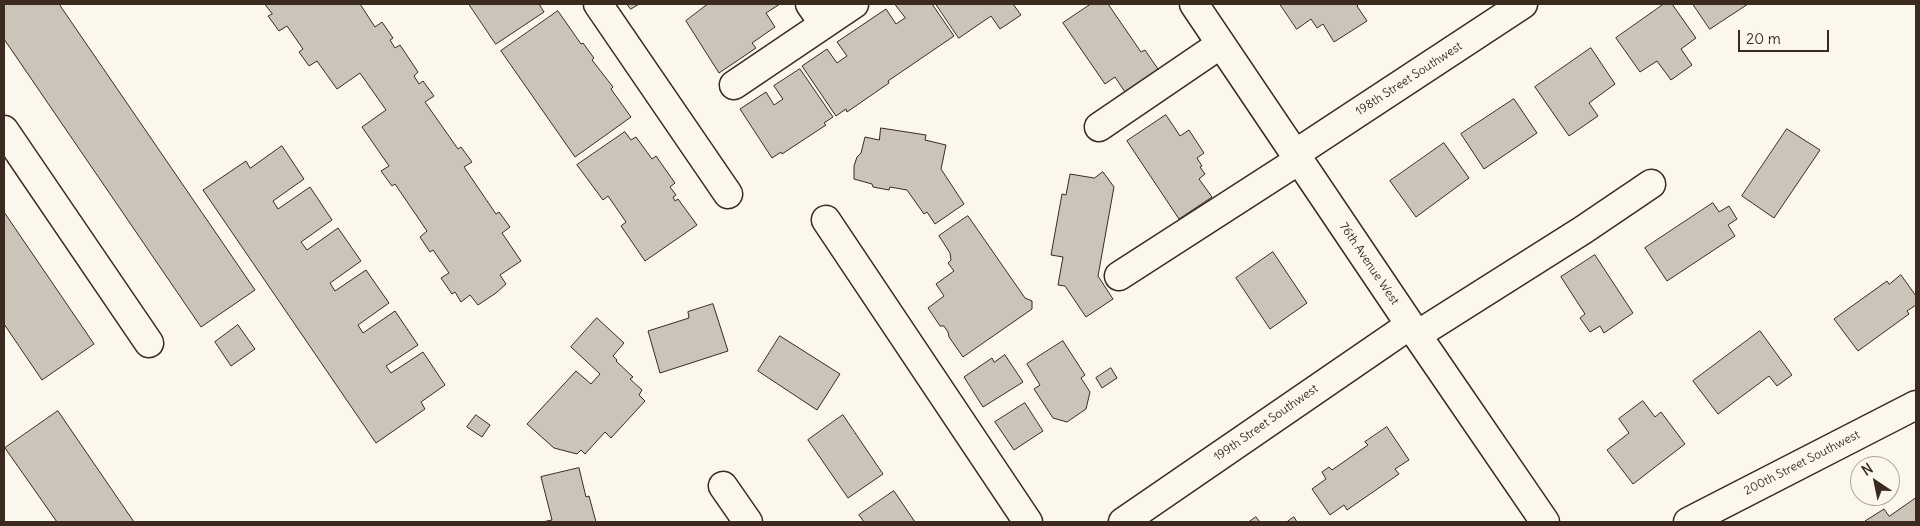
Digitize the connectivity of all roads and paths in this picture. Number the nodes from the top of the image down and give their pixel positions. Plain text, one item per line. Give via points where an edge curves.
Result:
1 (598, 4) edge
2 (854, 4) edge
3 (1194, 4) edge
4 (1524, 4) edge
5 (817, 14) edge
6 (1221, 44) junction
7 (734, 85) dead end
8 (1099, 127) dead end
9 (4, 130) edge
10 (1297, 157) junction
11 (1651, 184) dead end
12 (728, 194) dead end
13 (826, 220) dead end
14 (1119, 276) dead end
15 (1413, 330) junction
16 (149, 343) dead end
17 (1916, 404) edge
18 (723, 486) dead end
19 (748, 522) edge
20 (1028, 522) edge
21 (1123, 522) edge
22 (1545, 522) edge
23 (1688, 522) edge

1 - 12 street
2 - 5 street
3 - 6 street, 76th Avenue West
4 - 10 street, 198th Street Southwest
5 - 7 street
6 - 8 street
6 - 10 street, 76th Avenue West
9 - 16 street
10 - 14 street, 198th Street Southwest
10 - 15 street, 76th Avenue West
11 - 15 street, 199th Street Southwest via 1582,230
13 - 20 street
15 - 21 street, 199th Street Southwest
15 - 22 street, 76th Avenue West
17 - 23 street, 200th Street Southwest
18 - 19 street

